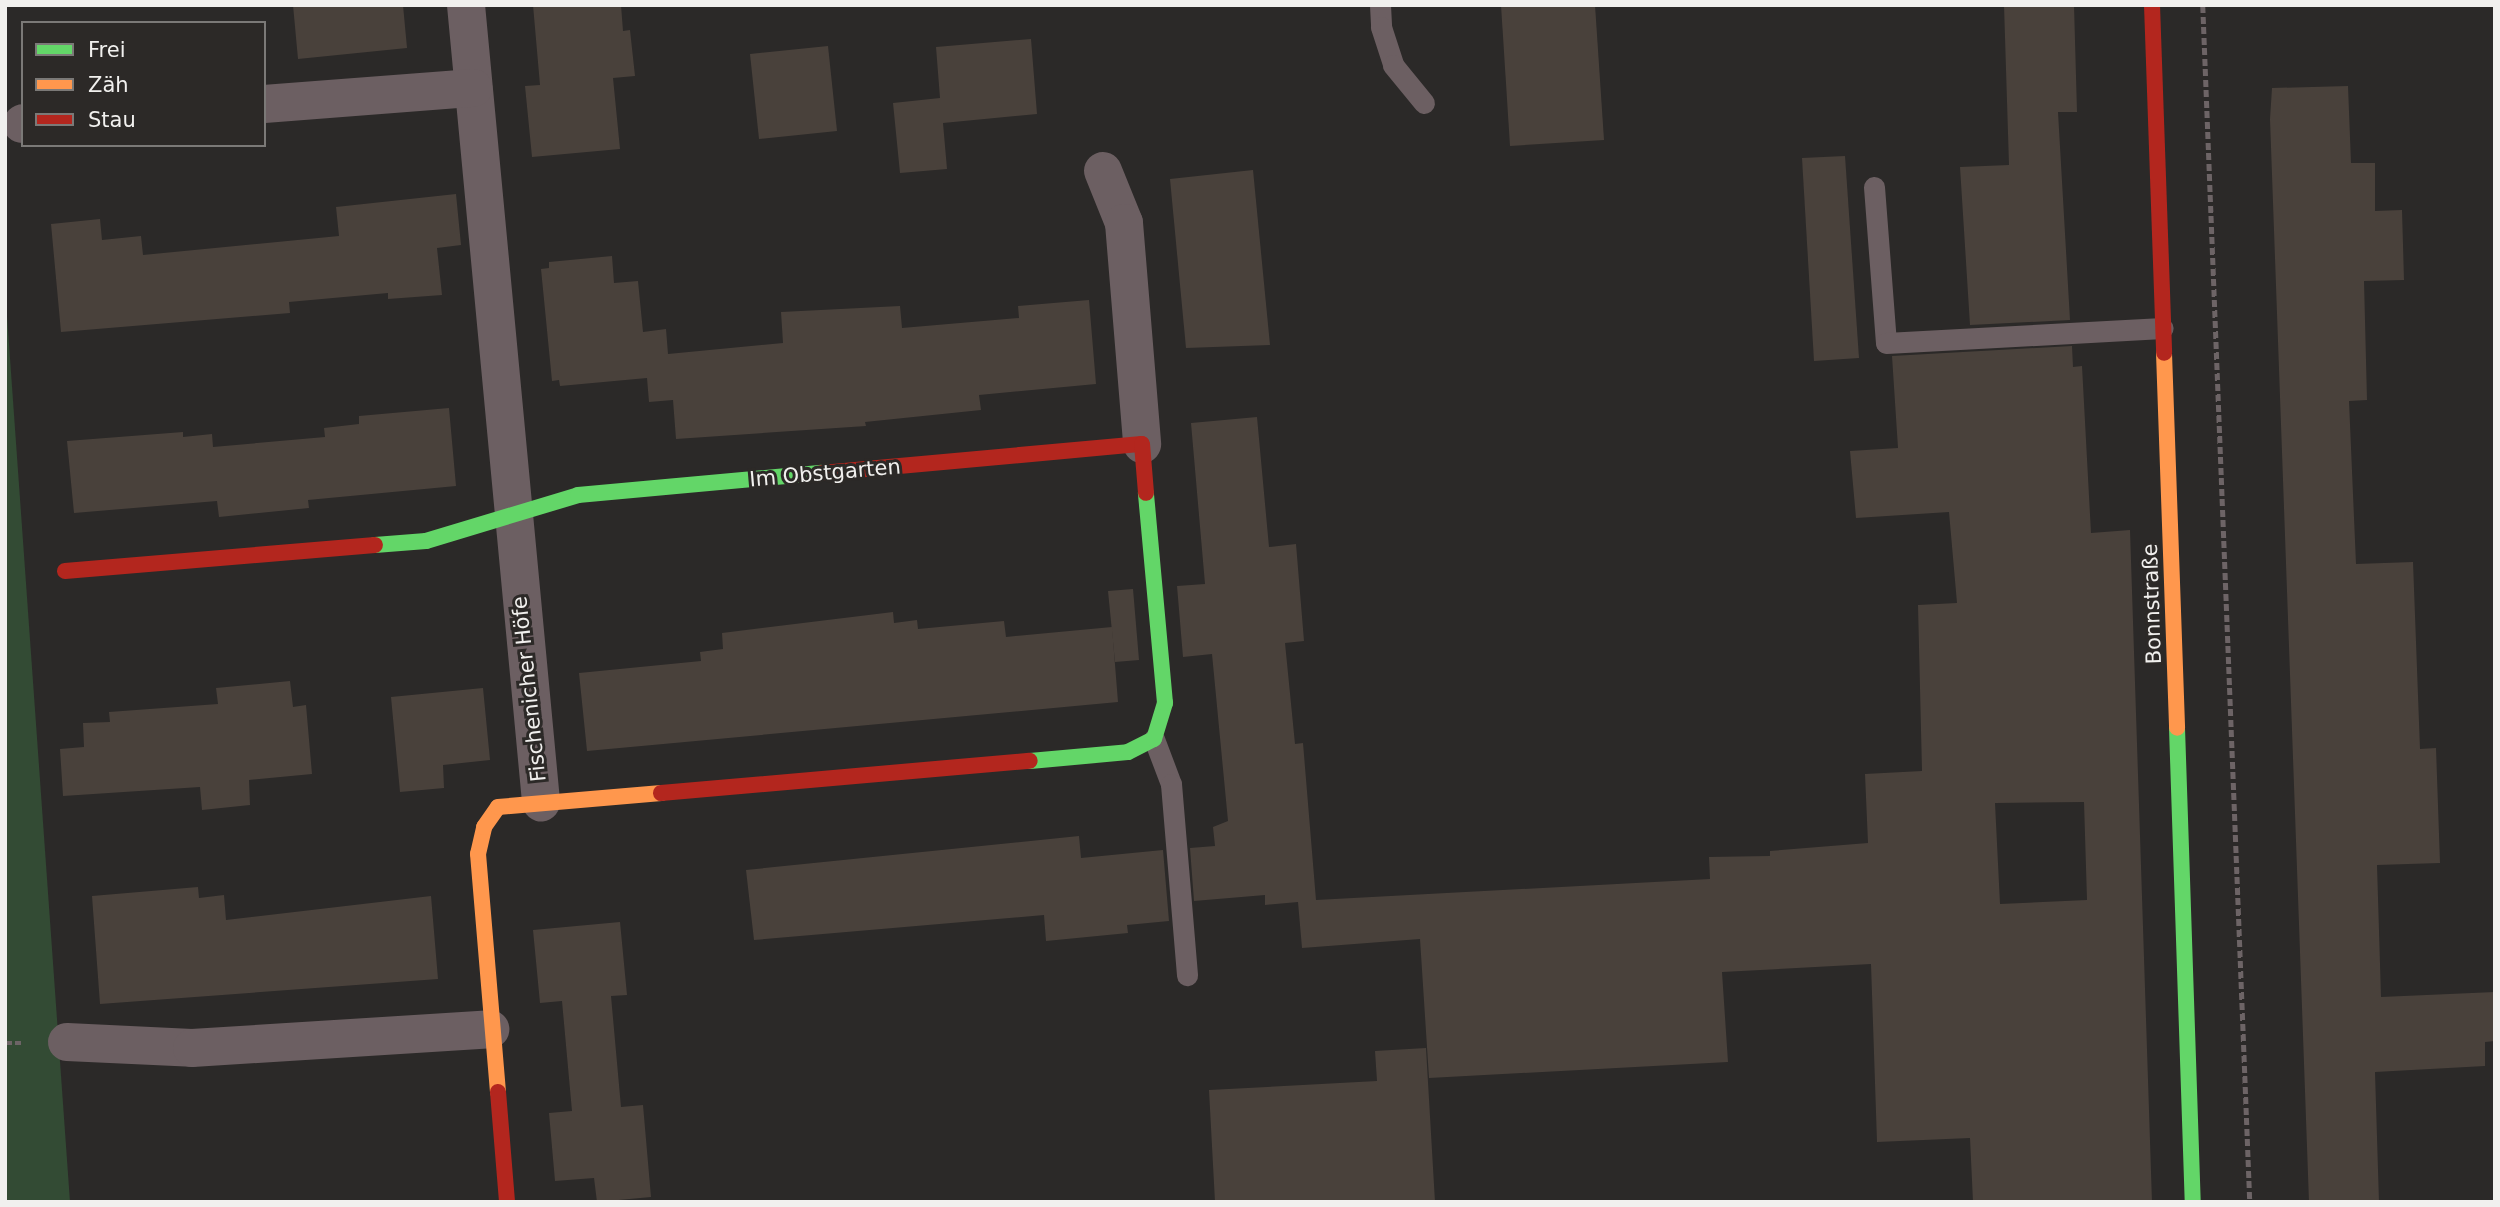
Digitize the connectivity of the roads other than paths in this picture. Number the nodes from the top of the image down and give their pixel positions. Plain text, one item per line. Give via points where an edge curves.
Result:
1 (467, 5) edge
2 (1380, 5) edge
3 (2152, 5) edge
4 (473, 88) junction
5 (1424, 103) dead end
6 (266, 104) edge
7 (1103, 171) dead end
8 (1874, 187) dead end
9 (2164, 328) junction
10 (1142, 444) junction
11 (511, 516) junction
12 (65, 572) dead end
13 (1154, 739) junction
14 (541, 802) junction
15 (1187, 975) dead end
16 (490, 1029) junction
17 (67, 1042) dead end
18 (507, 1202) edge
19 (2193, 1202) edge

1 - 4 street, Fischenicher Höfe
2 - 5 lane via 1381,27 1393,65
3 - 9 street, Bonnstraße
4 - 6 street
4 - 11 street, Fischenicher Höfe
7 - 10 street via 1124,223
8 - 9 lane via 1885,343
9 - 19 street, Bonnstraße
10 - 11 street, Im Obstgarten via 578,495
10 - 13 street via 1165,703
11 - 12 street via 426,541
11 - 14 street, Fischenicher Höfe
13 - 14 street via 1128,752
13 - 15 lane via 1171,784
14 - 16 street, Fischenicher Höfe via 498,807 484,827 478,854
16 - 17 street via 192,1048
16 - 18 street, Fischenicher Höfe

